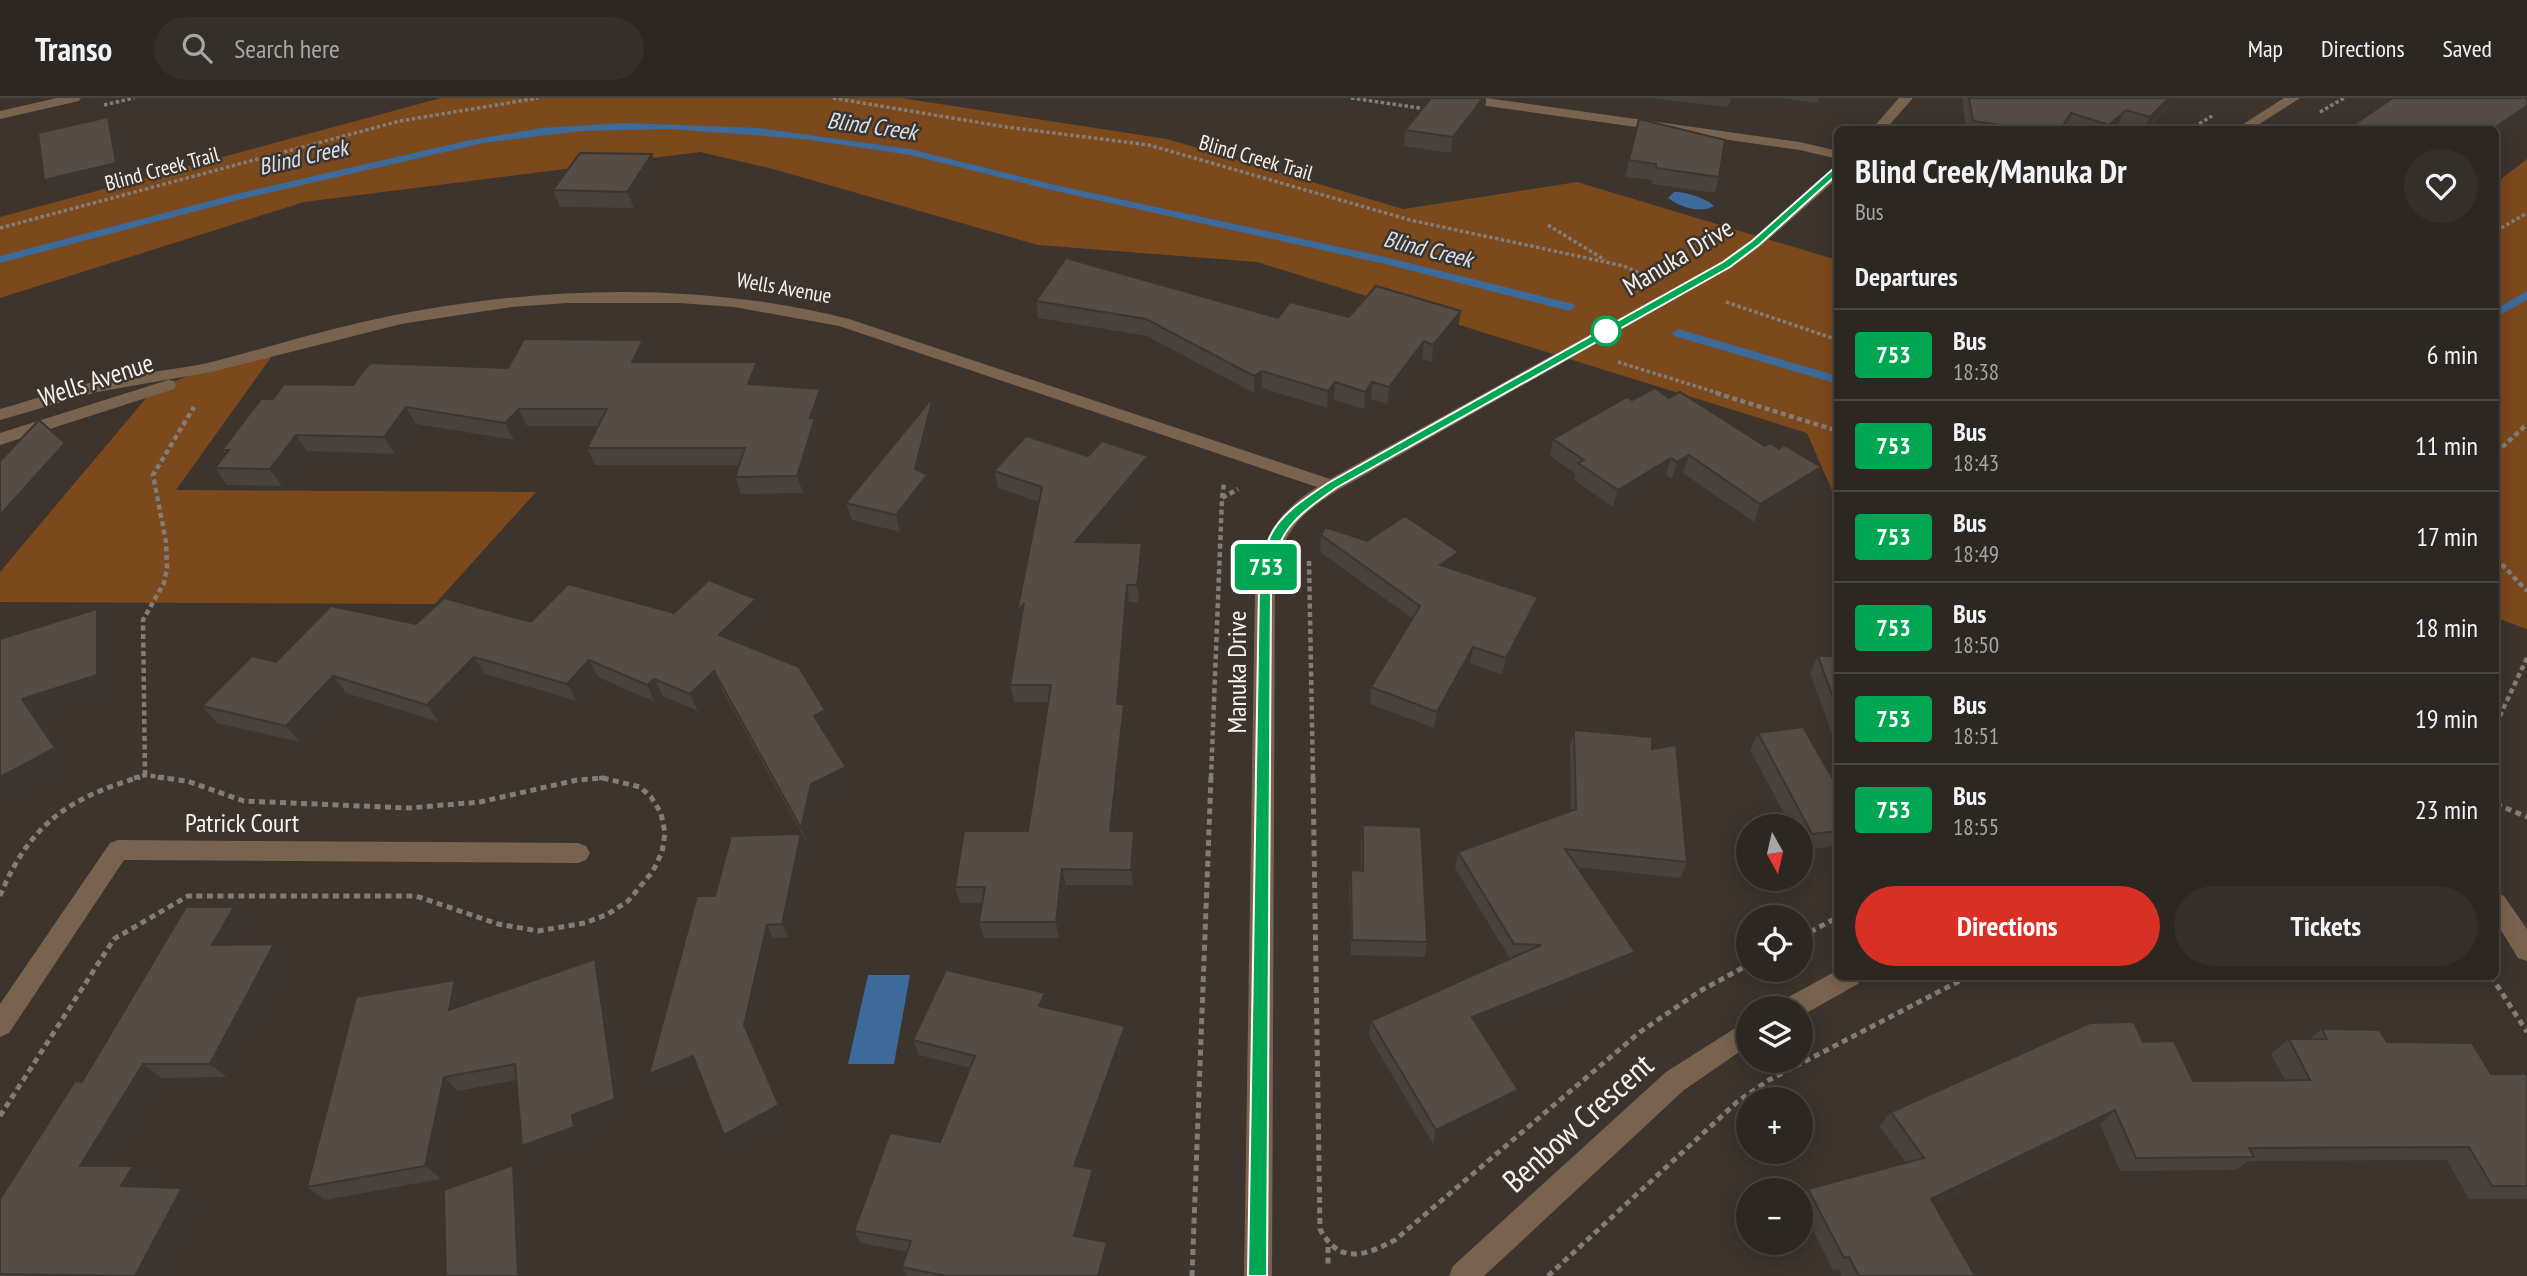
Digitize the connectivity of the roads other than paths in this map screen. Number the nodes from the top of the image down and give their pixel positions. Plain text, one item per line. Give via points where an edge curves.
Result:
1 (74, 98) edge
2 (1458, 98) edge
3 (1906, 98) edge
4 (2292, 98) edge
5 (0, 115) edge
6 (1881, 126) edge
7 (2246, 126) edge
8 (1834, 154) edge
9 (1834, 174) edge
10 (208, 368) junction
11 (0, 415) edge
12 (0, 439) edge
13 (1332, 486) junction
14 (578, 853) dead end
15 (2499, 908) edge
16 (2527, 950) edge
17 (1842, 980) edge
18 (1813, 996) edge
19 (0, 1026) edge
20 (1736, 1040) edge
21 (1258, 1276) edge
22 (1463, 1276) edge

1 - 5 street
2 - 8 street
3 - 6 street
4 - 7 street
9 - 13 street, Manuka Drive via 1741,255
10 - 11 street, Wells Avenue via 105,384
10 - 12 street, Wells Avenue via 152,391
10 - 13 street, Wells Avenue via 402,318 501,304 578,298 726,300 843,322
13 - 21 street, Manuka Drive via 1285,521 1266,560
14 - 19 street, Patrick Court via 118,850
15 - 16 street
17 - 18 street
20 - 22 street, Benbow Crescent via 1675,1082

